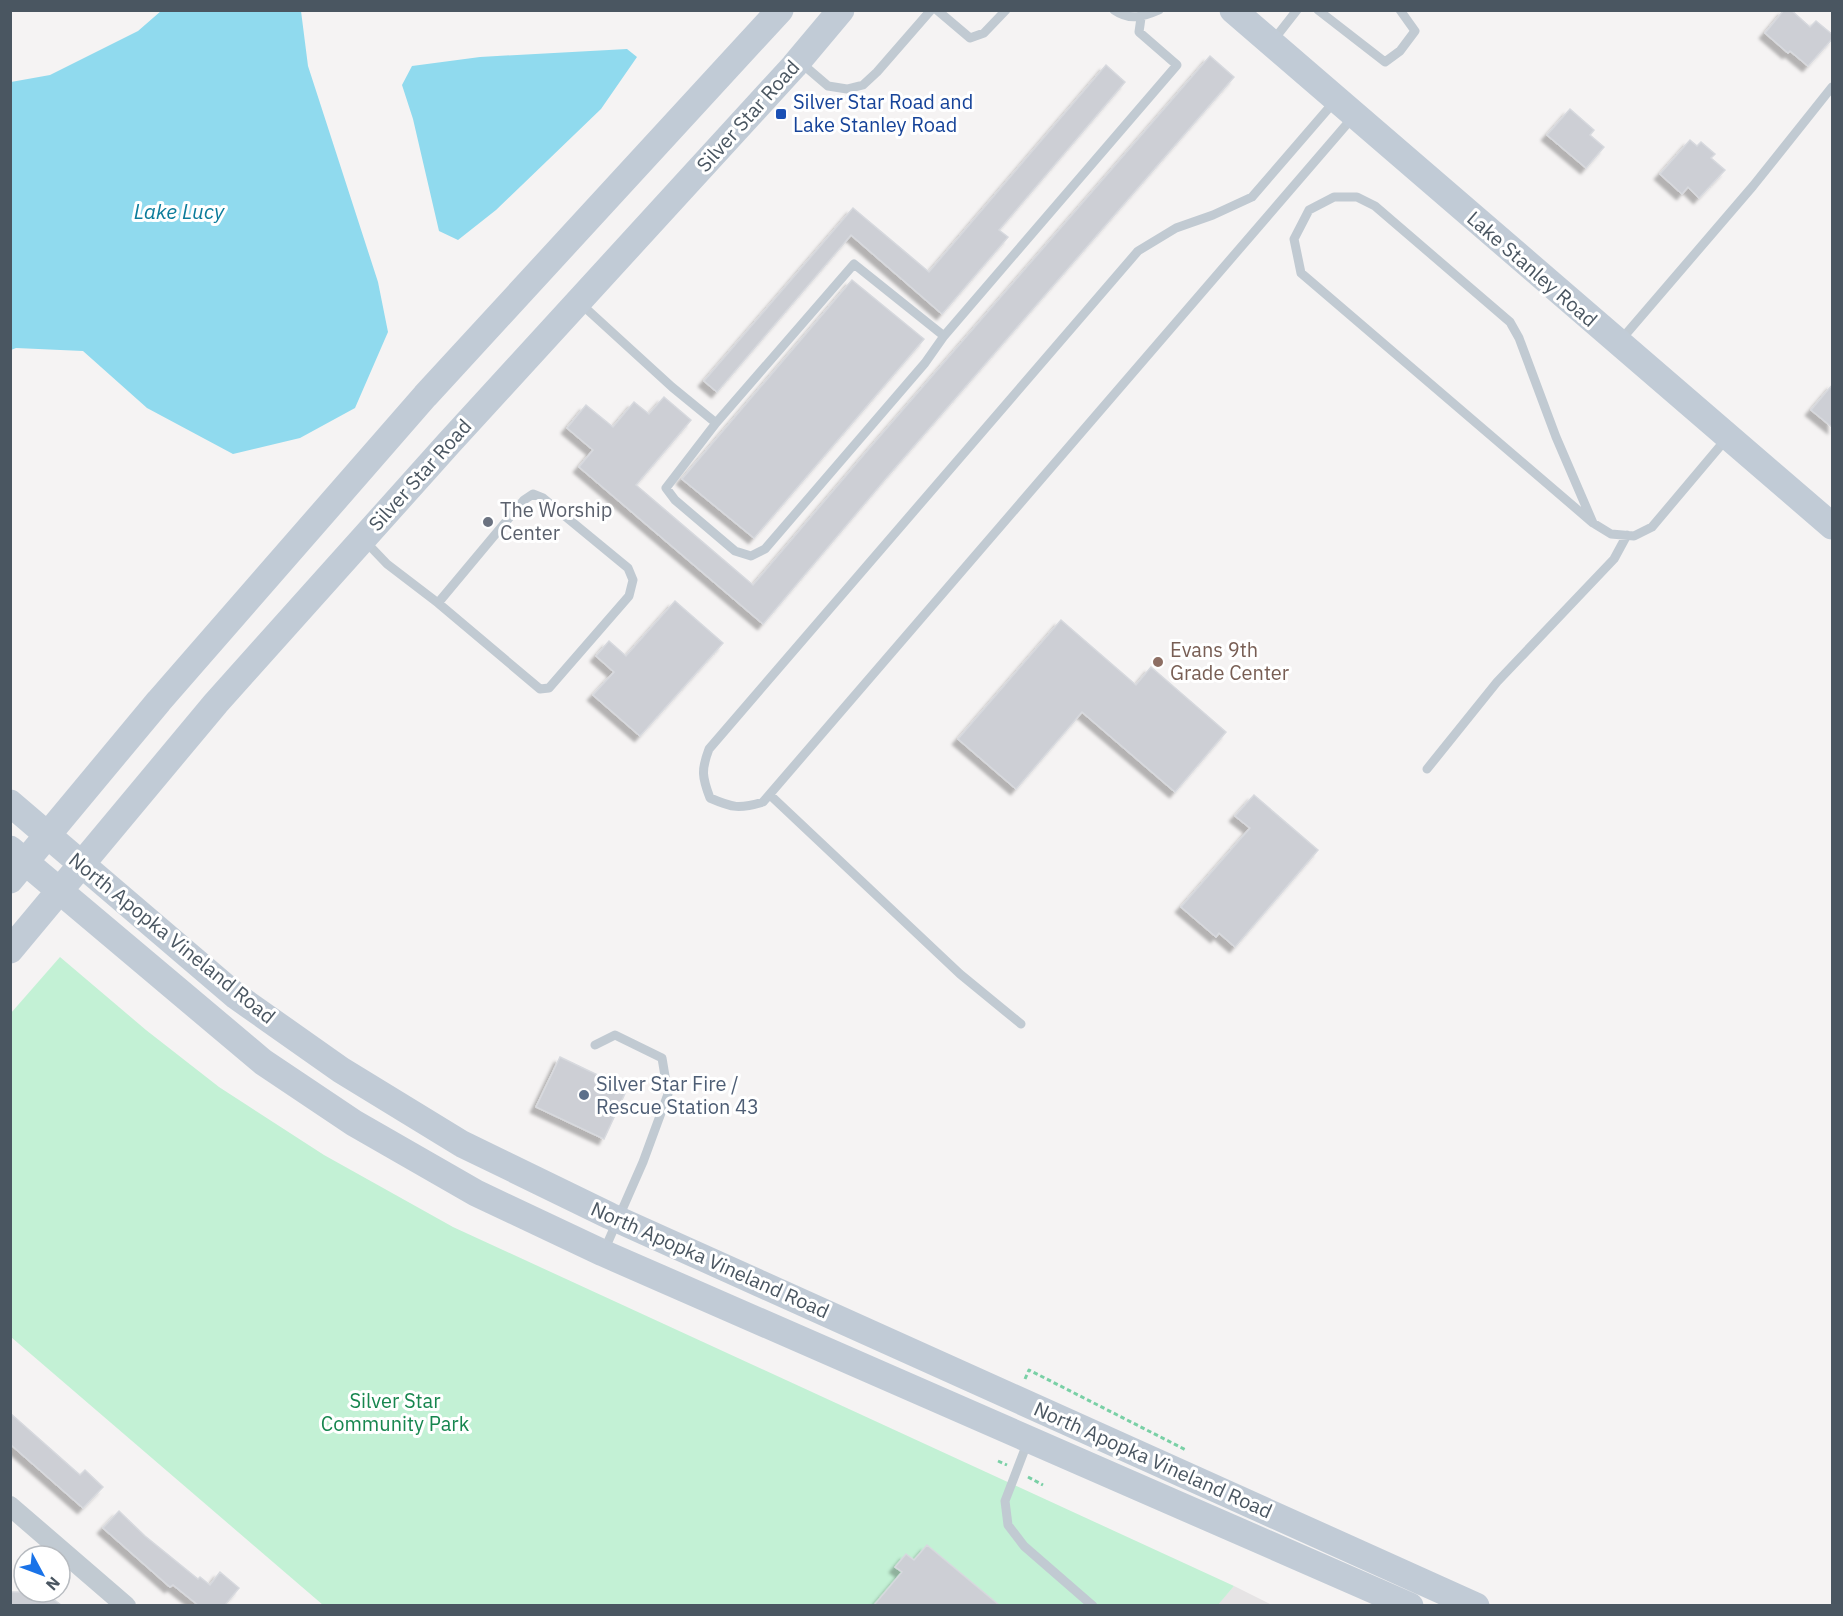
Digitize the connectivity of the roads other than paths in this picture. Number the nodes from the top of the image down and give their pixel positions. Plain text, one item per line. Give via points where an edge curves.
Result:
1 (780, 10) edge
2 (841, 10) edge
3 (931, 10) edge
4 (937, 10) edge
5 (1006, 10) edge
6 (1114, 10) edge
7 (1159, 10) edge
8 (1233, 10) edge
9 (1297, 10) edge
10 (1318, 10) edge
11 (1400, 10) edge
12 (1141, 18) junction
13 (1270, 44) junction
14 (798, 61) junction
15 (1833, 87) edge
16 (1345, 108) junction
17 (579, 301) junction
18 (944, 336) junction
19 (1618, 343) junction
20 (716, 423) junction
21 (1728, 436) junction
22 (1593, 523) junction
23 (1833, 526) edge
24 (1627, 535) junction
25 (363, 539) junction
26 (438, 603) junction
27 (1428, 769) dead end
28 (770, 795) junction
29 (10, 803) edge
30 (47, 834) junction
31 (15, 864) edge
32 (81, 864) junction
33 (59, 891) junction
34 (10, 950) edge
35 (1021, 1024) dead end
36 (595, 1045) dead end
37 (618, 1220) junction
38 (603, 1253) junction
39 (1042, 1410) junction
40 (1029, 1439) junction
41 (10, 1506) edge
42 (126, 1605) edge
43 (1093, 1605) edge
44 (1410, 1605) edge
45 (1476, 1605) edge

1 - 30 main road via 424,396
2 - 14 main road, Silver Star Road
3 - 14 lane via 862,85 847,89 828,86
4 - 5 lane via 970,38 984,33
6 - 12 lane via 1123,16
7 - 12 lane
8 - 13 main road, Lake Stanley Road
9 - 13 lane
10 - 11 lane via 1385,62 1400,51 1414,31
12 - 18 lane via 1139,32 1176,65
13 - 16 main road, Lake Stanley Road
14 - 17 main road, Silver Star Road
15 - 19 lane
16 - 19 main road, Lake Stanley Road
16 - 28 lane
16 - 28 lane via 1252,197 1176,228 1138,251 709,749 702,766 710,798 731,807 746,807 763,802
17 - 20 lane
17 - 25 main road, Silver Star Road
18 - 20 lane via 854,264
18 - 20 lane via 765,549 751,556 735,551 666,488
19 - 21 main road, Lake Stanley Road
21 - 23 main road, Lake Stanley Road
21 - 24 lane via 1652,527 1634,536
22 - 22 lane via 1510,322 1376,206 1357,197 1334,197 1310,210 1294,239 1301,273
22 - 24 lane via 1611,534
24 - 27 lane via 1614,559 1497,682
25 - 26 lane via 387,564
25 - 32 main road, Silver Star Road via 216,703
26 - 26 lane via 540,689 549,688 629,596 633,580 628,568 533,494
28 - 35 lane via 960,974
29 - 30 main road, North Apopka Vineland Road
30 - 31 main road
30 - 32 main road, North Apopka Vineland Road
31 - 33 main road, North Apopka Vineland Road
32 - 33 main road, Silver Star Road
32 - 37 main road, North Apopka Vineland Road via 237,996 341,1070 462,1144
33 - 34 main road, Silver Star Road
33 - 38 main road, North Apopka Vineland Road via 264,1062 354,1123 476,1193
36 - 37 lane via 615,1035 662,1058 668,1094
37 - 38 lane
37 - 39 main road, North Apopka Vineland Road
38 - 40 main road, North Apopka Vineland Road
39 - 40 street
39 - 45 main road, North Apopka Vineland Road
40 - 43 lane via 1005,1501 1008,1525 1024,1546
40 - 44 main road, North Apopka Vineland Road
41 - 42 street

